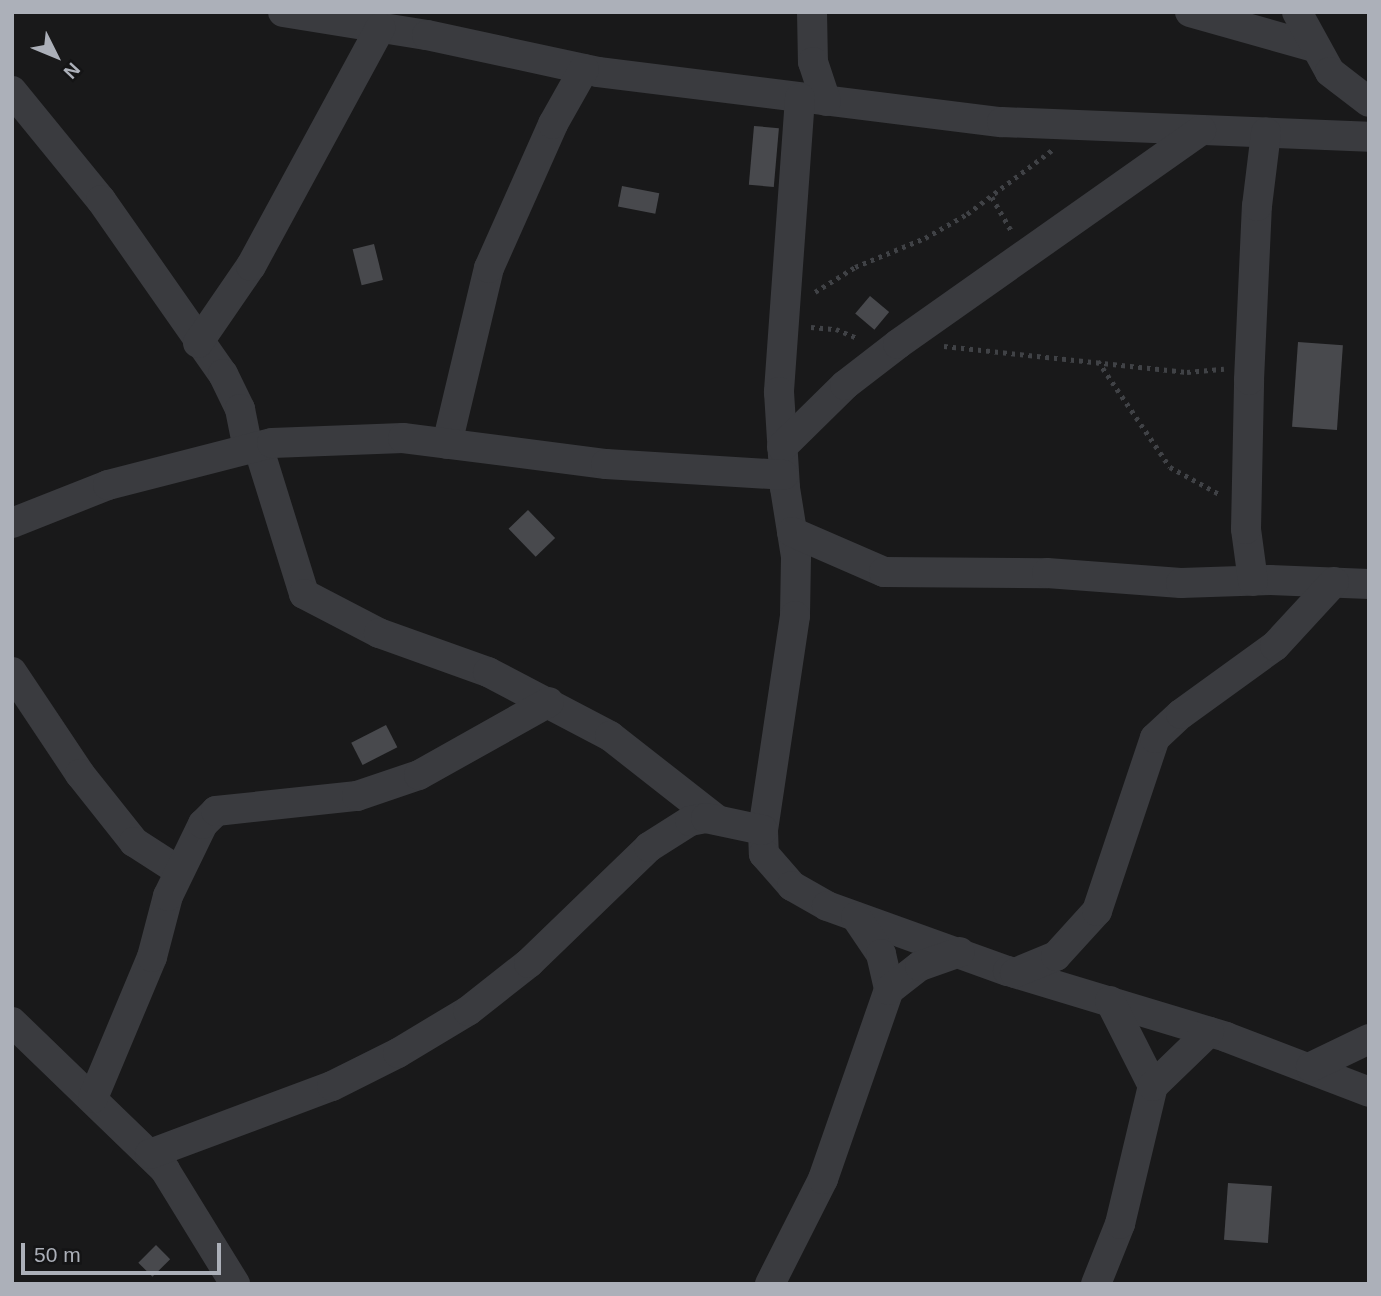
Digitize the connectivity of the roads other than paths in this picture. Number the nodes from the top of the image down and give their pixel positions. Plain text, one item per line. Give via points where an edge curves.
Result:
1 (283, 12) edge
2 (812, 12) edge
3 (1190, 12) edge
4 (1297, 12) edge
5 (380, 28) junction
6 (1314, 47) junction
7 (584, 69) junction
8 (12, 91) edge
9 (813, 99) junction
10 (1369, 102) edge
11 (1201, 131) junction
12 (1266, 133) junction
13 (1369, 137) edge
14 (198, 343) junction
15 (447, 444) junction
16 (253, 448) junction
17 (783, 461) junction
18 (12, 523) edge
19 (792, 532) junction
20 (1253, 580) junction
21 (1334, 582) junction
22 (1369, 584) edge
23 (12, 673) edge
24 (549, 702) junction
25 (718, 820) junction
26 (763, 830) junction
27 (180, 871) junction
28 (856, 916) junction
29 (960, 952) junction
30 (1015, 973) junction
31 (889, 990) junction
32 (1110, 1001) junction
33 (12, 1022) edge
34 (1209, 1032) junction
35 (1369, 1039) edge
36 (1311, 1067) junction
37 (1153, 1086) junction
38 (1369, 1092) edge
39 (93, 1098) junction
40 (150, 1154) junction
41 (235, 1284) edge
42 (771, 1284) edge
43 (1096, 1284) edge

1 - 5 street
2 - 9 street
3 - 6 street
4 - 6 street
5 - 7 street
5 - 14 street via 251,266
6 - 10 street via 1343,86
7 - 9 street
7 - 15 street via 553,124 489,268
8 - 14 street via 101,200
9 - 11 street via 1002,122
9 - 17 street via 782,323 779,393
11 - 12 street
11 - 17 street via 845,385
12 - 13 street
12 - 20 street via 1257,206 1249,367 1246,510
14 - 16 street via 223,374
15 - 16 street via 402,438
15 - 17 street via 606,464
16 - 18 street via 108,485
16 - 24 street via 304,594 379,633 488,672
17 - 19 street
19 - 20 street via 884,572 1034,572 1181,583
19 - 26 street via 794,615
20 - 21 street
21 - 22 street
21 - 30 street via 1275,646 1181,714 1156,738 1097,911 1056,957
23 - 27 street via 80,774 134,842
24 - 25 street via 610,736
24 - 27 street via 419,775 357,796 216,811 203,824
25 - 26 street
25 - 40 street via 690,821 649,846 529,964 468,1011 398,1053 332,1086
26 - 28 street via 764,854 775,871 792,886
27 - 39 street via 152,957
28 - 29 street
28 - 31 street via 881,954
29 - 30 street
29 - 31 street via 920,966
30 - 32 street
31 - 42 street via 823,1179
32 - 34 street
32 - 37 street
33 - 39 street
34 - 36 street
34 - 37 street
35 - 36 street
36 - 38 street
37 - 43 street via 1120,1224
39 - 40 street
40 - 41 street via 165,1170

